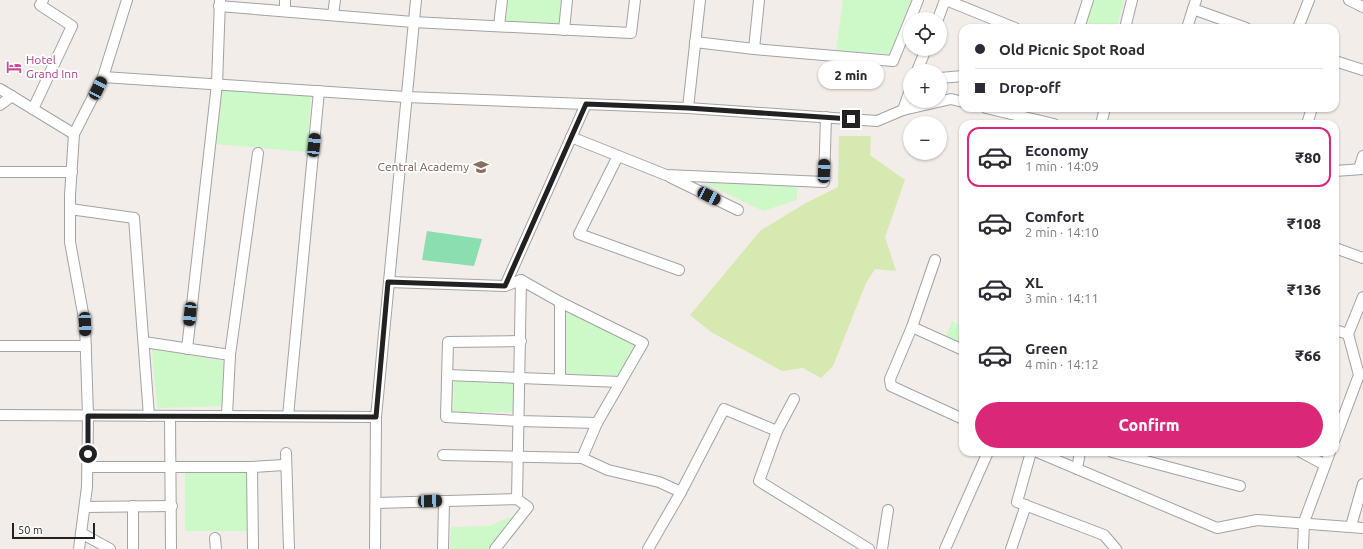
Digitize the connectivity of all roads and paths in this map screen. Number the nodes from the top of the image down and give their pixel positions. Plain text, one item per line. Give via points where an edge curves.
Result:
1 (43, 0) edge
2 (128, 0) edge
3 (285, 0) edge
4 (335, 0) edge
5 (416, 0) edge
6 (502, 0) edge
7 (567, 0) edge
8 (635, 0) edge
9 (700, 0) edge
10 (759, 0) edge
11 (918, 0) edge
12 (945, 0) edge
13 (1088, 0) edge
14 (1132, 0) edge
15 (1309, 0) edge
16 (1349, 0) edge
17 (220, 3) edge
18 (1195, 4) edge
19 (1363, 7) edge
20 (285, 11) junction
21 (941, 12) edge
22 (334, 15) junction
23 (414, 22) junction
24 (1005, 24) edge
25 (1080, 24) edge
26 (1126, 24) edge
27 (1188, 24) edge
28 (1238, 24) edge
29 (1300, 24) edge
30 (499, 26) junction
31 (564, 30) junction
32 (695, 42) junction
33 (754, 50) junction
34 (1339, 62) edge
35 (1363, 70) edge
36 (959, 76) edge
37 (103, 77) junction
38 (947, 77) edge
39 (218, 84) junction
40 (0, 89) edge
41 (319, 91) junction
42 (12, 96) junction
43 (406, 97) junction
44 (959, 101) edge
45 (586, 104) junction
46 (0, 105) edge
47 (688, 108) junction
48 (33, 109) junction
49 (902, 110) joint
50 (994, 112) edge
51 (826, 118) junction
52 (1009, 119) edge
53 (74, 134) junction
54 (571, 137) junction
55 (258, 153) dead end
56 (618, 156) junction
57 (1363, 156) edge
58 (1361, 169) edge
59 (1339, 171) edge
60 (0, 172) edge
61 (72, 172) junction
62 (666, 175) junction
63 (70, 209) junction
64 (738, 210) dead end
65 (1339, 249) edge
66 (1363, 258) edge
67 (935, 260) dead end
68 (679, 270) dead end
69 (521, 280) junction
70 (388, 282) junction
71 (505, 286) junction
72 (1363, 297) edge
73 (560, 302) junction
74 (912, 327) junction
75 (1339, 331) edge
76 (1348, 334) junction
77 (521, 341) junction
78 (144, 342) junction
79 (0, 346) edge
80 (86, 346) junction
81 (959, 348) edge
82 (186, 349) junction
83 (230, 355) junction
84 (447, 375) junction
85 (519, 378) junction
86 (560, 379) junction
87 (620, 382) junction
88 (794, 399) dead end
89 (227, 415) junction
90 (0, 416) edge
91 (88, 416) junction
92 (149, 416) junction
93 (170, 416) junction
94 (288, 416) junction
95 (376, 417) junction
96 (959, 417) edge
97 (519, 421) junction
98 (597, 423) junction
99 (1339, 428) edge
100 (777, 431) junction
101 (286, 453) dead end
102 (443, 455) dead end
103 (986, 456) edge
104 (1031, 456) edge
105 (1046, 456) edge
106 (1079, 456) edge
107 (1127, 456) edge
108 (1309, 456) edge
109 (1329, 456) edge
110 (518, 457) junction
111 (582, 458) junction
112 (1326, 465) junction
113 (171, 466) junction
114 (88, 467) junction
115 (286, 467) junction
116 (252, 468) junction
117 (1077, 469) junction
118 (1363, 484) edge
119 (1240, 486) dead end
120 (681, 492) junction
121 (517, 499) junction
122 (444, 501) junction
123 (376, 502) junction
124 (1026, 505) junction
125 (133, 506) junction
126 (172, 506) junction
127 (85, 507) junction
128 (888, 510) dead end
129 (1304, 522) junction
130 (1351, 526) junction
131 (1363, 528) edge
132 (81, 534) junction
133 (216, 538) dead end
134 (79, 549) edge
135 (110, 549) edge
136 (133, 549) edge
137 (172, 549) edge
138 (216, 549) edge
139 (253, 549) edge
140 (289, 549) edge
141 (375, 549) edge
142 (443, 549) edge
143 (495, 549) edge
144 (648, 549) edge
145 (869, 549) edge
146 (882, 549) edge
147 (945, 549) edge
148 (1011, 549) edge
149 (1116, 549) edge
150 (1303, 549) edge

1 - 48 street via 40,5 72,26
2 - 37 street
3 - 20 street
4 - 22 street
5 - 23 street
6 - 30 street
7 - 31 street
8 - 31 street via 631,33
9 - 32 street
10 - 33 street
11 - 33 street via 893,61
12 - 21 street
12 - 24 street
13 - 25 street
14 - 26 street
15 - 29 street
16 - 19 street
17 - 20 street
17 - 39 street
18 - 27 street
18 - 28 street
20 - 22 street
22 - 23 street
23 - 30 street
23 - 43 street
30 - 31 street
32 - 33 street
32 - 47 street
34 - 35 street
36 - 38 street
37 - 39 street
37 - 53 street
39 - 41 street
39 - 82 street
40 - 42 street
41 - 43 street
41 - 94 street
42 - 46 street
42 - 48 street
43 - 45 street
43 - 70 street
44 - 49 street via 951,99
45 - 47 street
45 - 54 street
47 - 51 street
48 - 53 street
49 - 51 street via 877,121
50 - 52 street
51 - 62 street via 824,182
53 - 61 street
54 - 56 street
54 - 71 street
55 - 83 street
56 - 62 street
56 - 68 street via 579,234
57 - 58 street
58 - 59 street
60 - 61 street
61 - 63 street
62 - 64 street
63 - 78 street via 134,218
63 - 80 street via 70,242 85,324
65 - 66 street
67 - 74 street
69 - 71 street
69 - 73 street
69 - 77 street
70 - 71 street
70 - 95 street
72 - 76 street
73 - 86 street
73 - 87 street via 643,343
74 - 81 street
74 - 96 street via 890,379 891,386
75 - 76 street
76 - 99 street via 1358,375
77 - 84 street via 448,342
77 - 85 street
78 - 82 street
78 - 92 street
79 - 80 street
80 - 91 street
82 - 83 street
83 - 89 street
84 - 85 street
84 - 97 street via 446,417
85 - 86 street
85 - 97 street
86 - 87 street
87 - 98 street
88 - 100 street
89 - 93 street
89 - 94 street
90 - 91 street
91 - 92 street
91 - 114 street
92 - 93 street
93 - 113 street
94 - 95 street
95 - 123 street
97 - 98 street
97 - 110 street
98 - 111 street
100 - 120 street via 724,409
100 - 145 street via 759,482
101 - 115 street
102 - 110 street
103 - 147 street
104 - 124 street via 1017,502
105 - 117 street
106 - 117 street
107 - 119 street
108 - 112 street
109 - 112 street
110 - 111 street
110 - 121 street
111 - 120 street via 608,470 659,482
112 - 129 street
113 - 114 street
113 - 116 street
113 - 126 street
114 - 127 street
115 - 116 street
115 - 140 street
116 - 139 street
117 - 129 street via 1217,528 1257,520
118 - 130 street
120 - 144 street
121 - 122 street
121 - 143 street via 528,507
122 - 123 street
122 - 142 street
123 - 141 street
124 - 148 street
124 - 149 street via 1104,535
125 - 126 street
125 - 127 street
125 - 136 street
126 - 137 street
127 - 132 street
128 - 146 street
129 - 130 street
129 - 150 street
130 - 131 street
132 - 134 street
132 - 135 street
133 - 138 street

